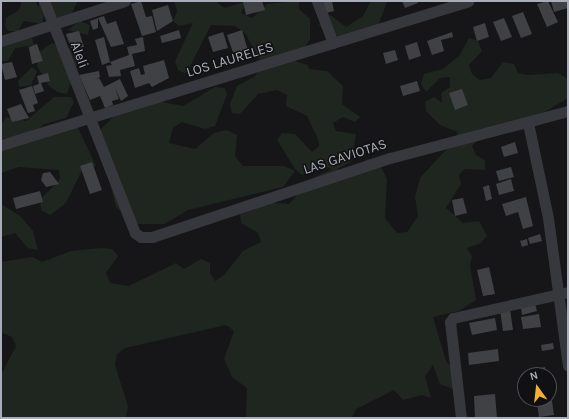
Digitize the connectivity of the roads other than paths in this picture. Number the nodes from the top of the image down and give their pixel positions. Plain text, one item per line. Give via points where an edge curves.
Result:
1 (44, 1) edge
2 (125, 1) edge
3 (317, 1) edge
4 (468, 1) edge
5 (52, 26) junction
6 (1, 41) edge
7 (333, 43) junction
8 (568, 111) edge
9 (88, 120) junction
10 (528, 123) junction
11 (1, 145) edge
12 (134, 233) joint
13 (563, 293) edge
14 (568, 366) edge
15 (461, 418) edge

1 - 5 street, Aleli
2 - 5 street
3 - 7 street
4 - 7 street, LOS LAURELES
5 - 6 street
5 - 9 street, Aleli
7 - 9 street, LOS LAURELES
8 - 10 street, LAS GAVIOTAS
9 - 11 street, LOS LAURELES
9 - 12 street, Aleli
10 - 12 street, LAS GAVIOTAS via 390,158 152,238
10 - 13 street
13 - 14 street
13 - 15 street via 453,318 450,322

